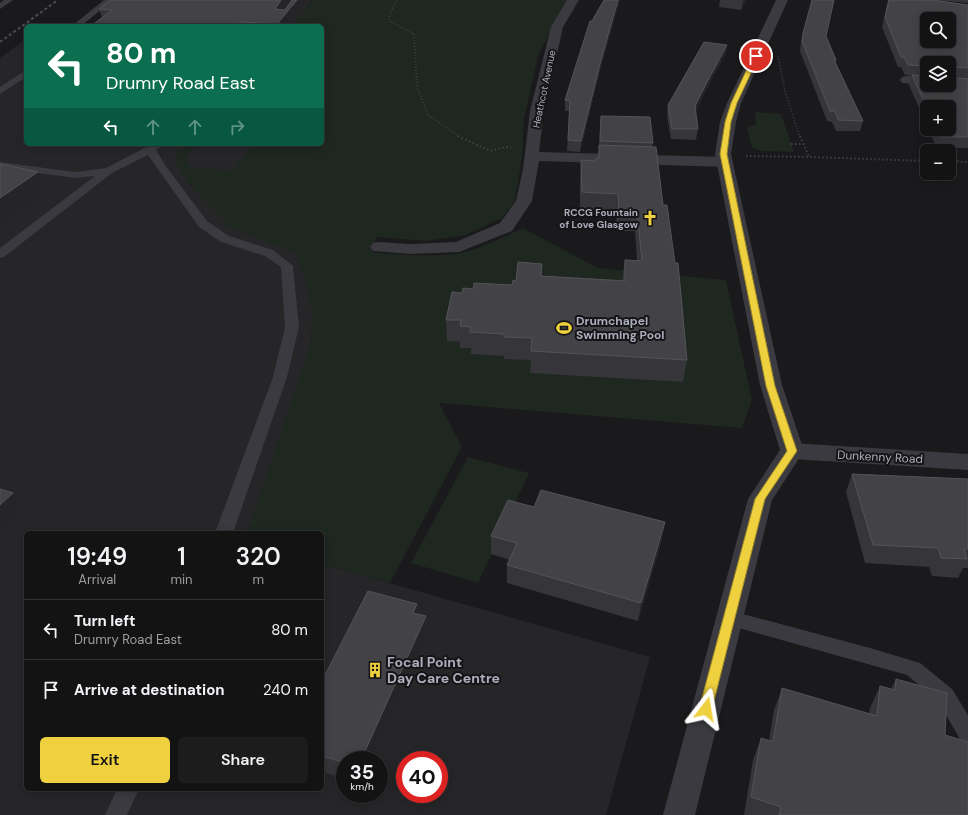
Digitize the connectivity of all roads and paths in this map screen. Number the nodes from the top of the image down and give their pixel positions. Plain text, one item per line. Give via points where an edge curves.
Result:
1 (9, 0) edge
2 (109, 0) edge
3 (397, 0) edge
4 (574, 0) edge
5 (782, 0) edge
6 (0, 7) edge
7 (79, 24) edge
8 (762, 42) junction
9 (24, 74) edge
10 (907, 80) dead end
11 (920, 81) edge
12 (0, 91) edge
13 (791, 144) dead end
14 (803, 144) junction
15 (155, 146) edge
16 (532, 153) junction
17 (724, 158) junction
18 (809, 158) junction
19 (920, 161) edge
20 (956, 161) edge
21 (968, 162) edge
22 (0, 165) edge
23 (108, 171) junction
24 (379, 246) dead end
25 (0, 254) edge
26 (792, 451) junction
27 (968, 462) edge
28 (225, 531) edge
29 (728, 618) junction
30 (968, 734) edge
31 (127, 791) edge
32 (116, 815) edge
33 (679, 815) edge

1 - 6 lane
2 - 7 lane
3 - 16 path via 389,21 414,34 417,87 428,115 454,134 490,151 506,147
4 - 16 street, Heathcot Avenue via 557,27 537,111
5 - 8 street
8 - 14 path via 772,46 778,56 782,83
8 - 17 street via 734,103 728,122
9 - 12 lane
10 - 11 street
13 - 14 path
14 - 18 path
15 - 23 lane
15 - 28 lane via 160,166 202,224 225,239 269,253 287,266 292,327 282,370
16 - 17 street
16 - 24 street, Heathcot Avenue via 524,201 506,228 459,247 410,249
17 - 18 path
17 - 26 street via 771,386
18 - 19 path
20 - 21 path
22 - 23 lane via 75,176
23 - 25 lane
26 - 27 street, Dunkenny Road
26 - 29 street via 760,499
29 - 30 lane via 913,669 945,695
29 - 33 street
31 - 32 lane

